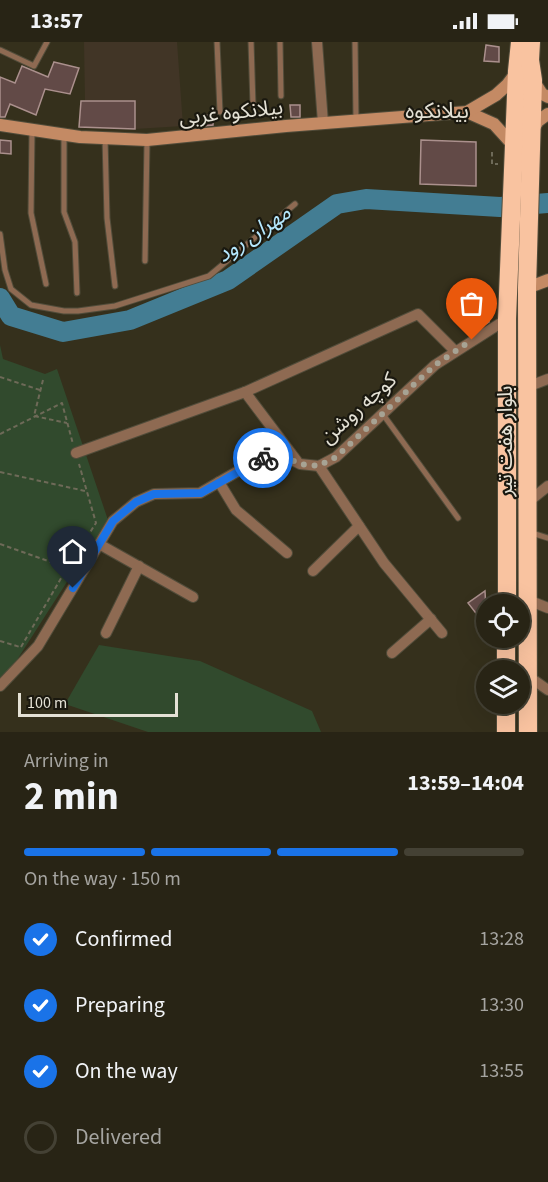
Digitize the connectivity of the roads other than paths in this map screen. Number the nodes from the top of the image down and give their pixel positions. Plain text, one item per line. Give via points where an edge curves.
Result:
1 (47, 42) edge
2 (217, 42) edge
3 (251, 42) edge
4 (280, 42) edge
5 (317, 42) edge
6 (355, 42) edge
7 (513, 42) edge
8 (520, 42) edge
9 (531, 42) edge
10 (544, 42) edge
11 (0, 50) edge
12 (517, 67) junction
13 (533, 80) junction
14 (281, 96) dead end
15 (548, 97) edge
16 (254, 105) dead end
17 (220, 112) dead end
18 (467, 112) junction
19 (548, 114) edge
20 (356, 120) junction
21 (323, 123) junction
22 (0, 125) edge
23 (32, 130) junction
24 (532, 130) junction
25 (64, 135) junction
26 (105, 138) junction
27 (147, 140) junction
28 (513, 145) junction
29 (521, 179) junction
30 (295, 204) dead end
31 (0, 234) edge
32 (145, 261) dead end
33 (548, 280) edge
34 (46, 284) dead end
35 (115, 286) dead end
36 (527, 288) junction
37 (77, 293) dead end
38 (507, 319) junction
39 (455, 351) junction
40 (548, 379) edge
41 (527, 387) junction
42 (245, 392) junction
43 (382, 413) junction
44 (76, 453) road end
45 (300, 464) junction
46 (318, 466) junction
47 (219, 482) junction
48 (548, 486) edge
49 (528, 502) junction
50 (458, 518) dead end
51 (359, 526) junction
52 (528, 532) junction
53 (548, 538) edge
54 (99, 544) junction
55 (287, 554) dead end
56 (139, 566) junction
57 (313, 571) dead end
58 (507, 594) edge
59 (528, 594) edge
60 (193, 597) dead end
61 (530, 601) edge
62 (548, 608) edge
63 (431, 619) junction
64 (106, 633) dead end
65 (442, 633) dead end
66 (392, 653) dead end
67 (530, 677) edge
68 (0, 687) edge
69 (548, 690) edge
70 (506, 714) edge
71 (528, 714) edge
72 (506, 732) edge
73 (528, 732) edge

1 - 11 lane via 34,66
2 - 17 lane
3 - 16 lane
4 - 14 lane
5 - 21 street
6 - 20 lane
7 - 12 highway
8 - 12 highway, بلوار هفت تیر
9 - 13 highway, بلوار هفت تیر
10 - 13 highway via 541,65
12 - 18 street, بیلانکوه غربی via 496,95
12 - 28 highway, بلوار هفت تیر
13 - 15 street
13 - 24 highway, بلوار هفت تیر
18 - 20 street, بیلانکوه غربی
18 - 28 street, بیلانکوه غربی via 494,124
19 - 24 street
20 - 21 street, بیلانکوه غربی
21 - 27 street, بیلانکوه غربی
22 - 23 street, بیلانکوه غربی
23 - 25 street, بیلانکوه غربی
23 - 34 lane via 31,213
24 - 29 highway, بلوار هفت تیر
25 - 26 street, بیلانکوه غربی
25 - 37 lane via 63,212 75,242
26 - 27 street, بیلانکوه غربی
26 - 35 lane via 107,218
27 - 32 lane
28 - 29 highway, بلوار هفت تیر
29 - 36 highway, بلوار هفت تیر via 529,229
29 - 38 highway, بلوار هفت تیر via 510,230
30 - 31 lane via 209,276 116,306 78,311 32,305 11,289
33 - 36 street
36 - 41 highway, بلوار هفت تیر
38 - 39 street, کوچه روشن
38 - 58 highway, بلوار هفت تیر
39 - 42 street via 418,314
39 - 43 street, کوچه روشن
40 - 41 street
41 - 49 highway, بلوار هفت تیر
42 - 44 street
42 - 45 street
43 - 46 street, کوچه روشن via 336,457
43 - 50 lane
45 - 46 street, کوچه روشن
45 - 47 street, کوچه روشن via 282,455 259,459
46 - 51 street
47 - 54 street, کوچه روشن via 201,493 154,494 136,502 113,521
47 - 55 street via 236,510
48 - 49 street
49 - 52 highway, بلوار هفت تیر
51 - 57 street
51 - 63 street
52 - 53 lane
52 - 59 highway, بلوار هفت تیر
54 - 56 street
54 - 68 street, کوچه روشن via 33,651
56 - 60 street
56 - 64 street
61 - 62 street
63 - 65 street
63 - 66 street
67 - 69 street
70 - 72 highway
71 - 73 highway, بلوار هفت تیر

